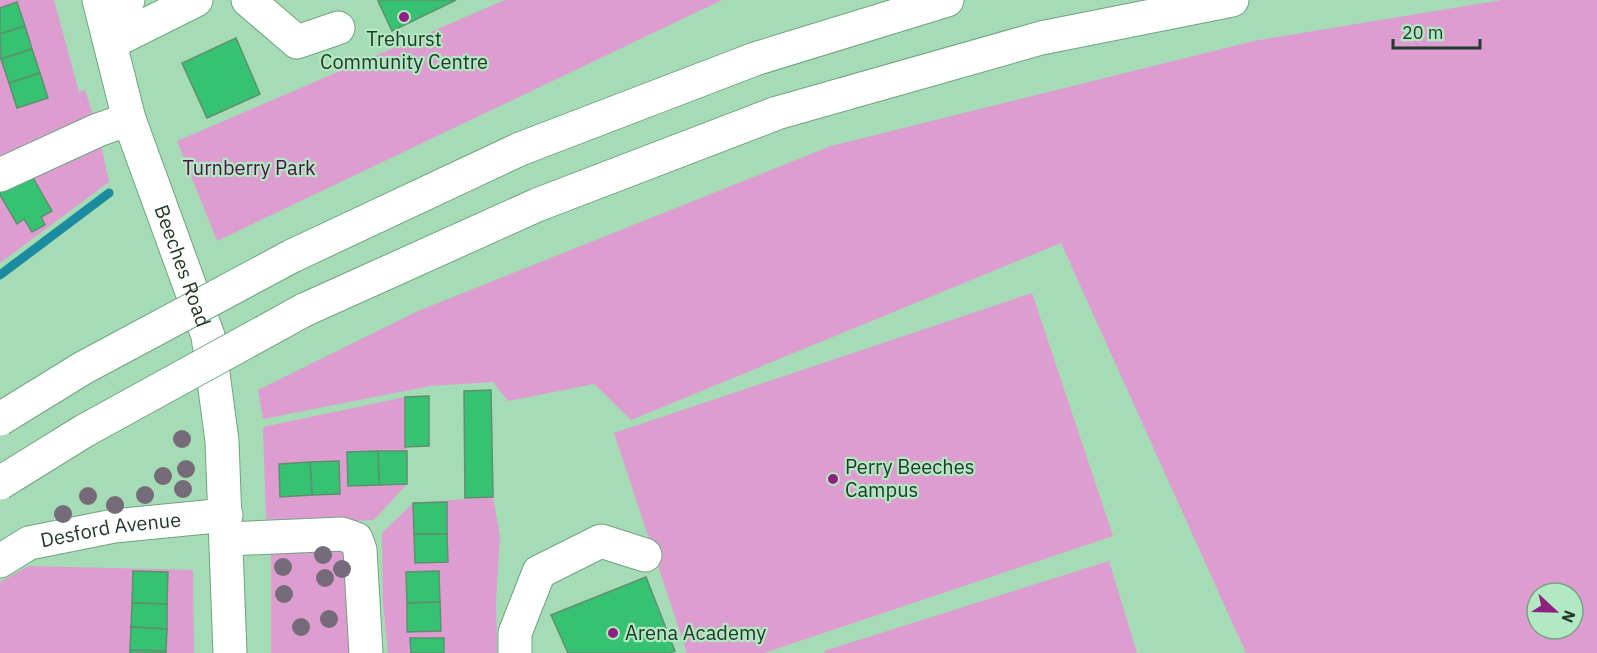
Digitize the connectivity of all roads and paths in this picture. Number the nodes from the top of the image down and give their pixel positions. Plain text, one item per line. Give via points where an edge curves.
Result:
1 (99, 0) edge
2 (128, 0) edge
3 (196, 0) edge
4 (248, 0) edge
5 (947, 0) edge
6 (1232, 0) edge
7 (338, 28) dead end
8 (110, 43) junction
9 (129, 119) junction
10 (0, 175) edge
11 (0, 419) edge
12 (0, 483) edge
13 (227, 527) junction
14 (645, 555) dead end
15 (0, 561) edge
16 (230, 653) edge
17 (366, 653) edge
18 (515, 653) edge

1 - 8 main road, Beeches Road
2 - 8 main road
3 - 8 main road
4 - 7 main road via 297,42
5 - 11 main road, bridge via 755,59 520,149 292,256 83,368
6 - 12 main road, bridge via 1041,38 777,114 537,205 304,310 84,431
8 - 9 main road, Beeches Road
9 - 10 main road
9 - 13 main road, Beeches Road via 208,336 222,441
13 - 15 main road, Desford Avenue via 114,526 29,543
13 - 16 main road, Beeches Road
13 - 17 main road via 342,534 356,539 360,550
14 - 18 main road via 601,541 539,572 515,633

